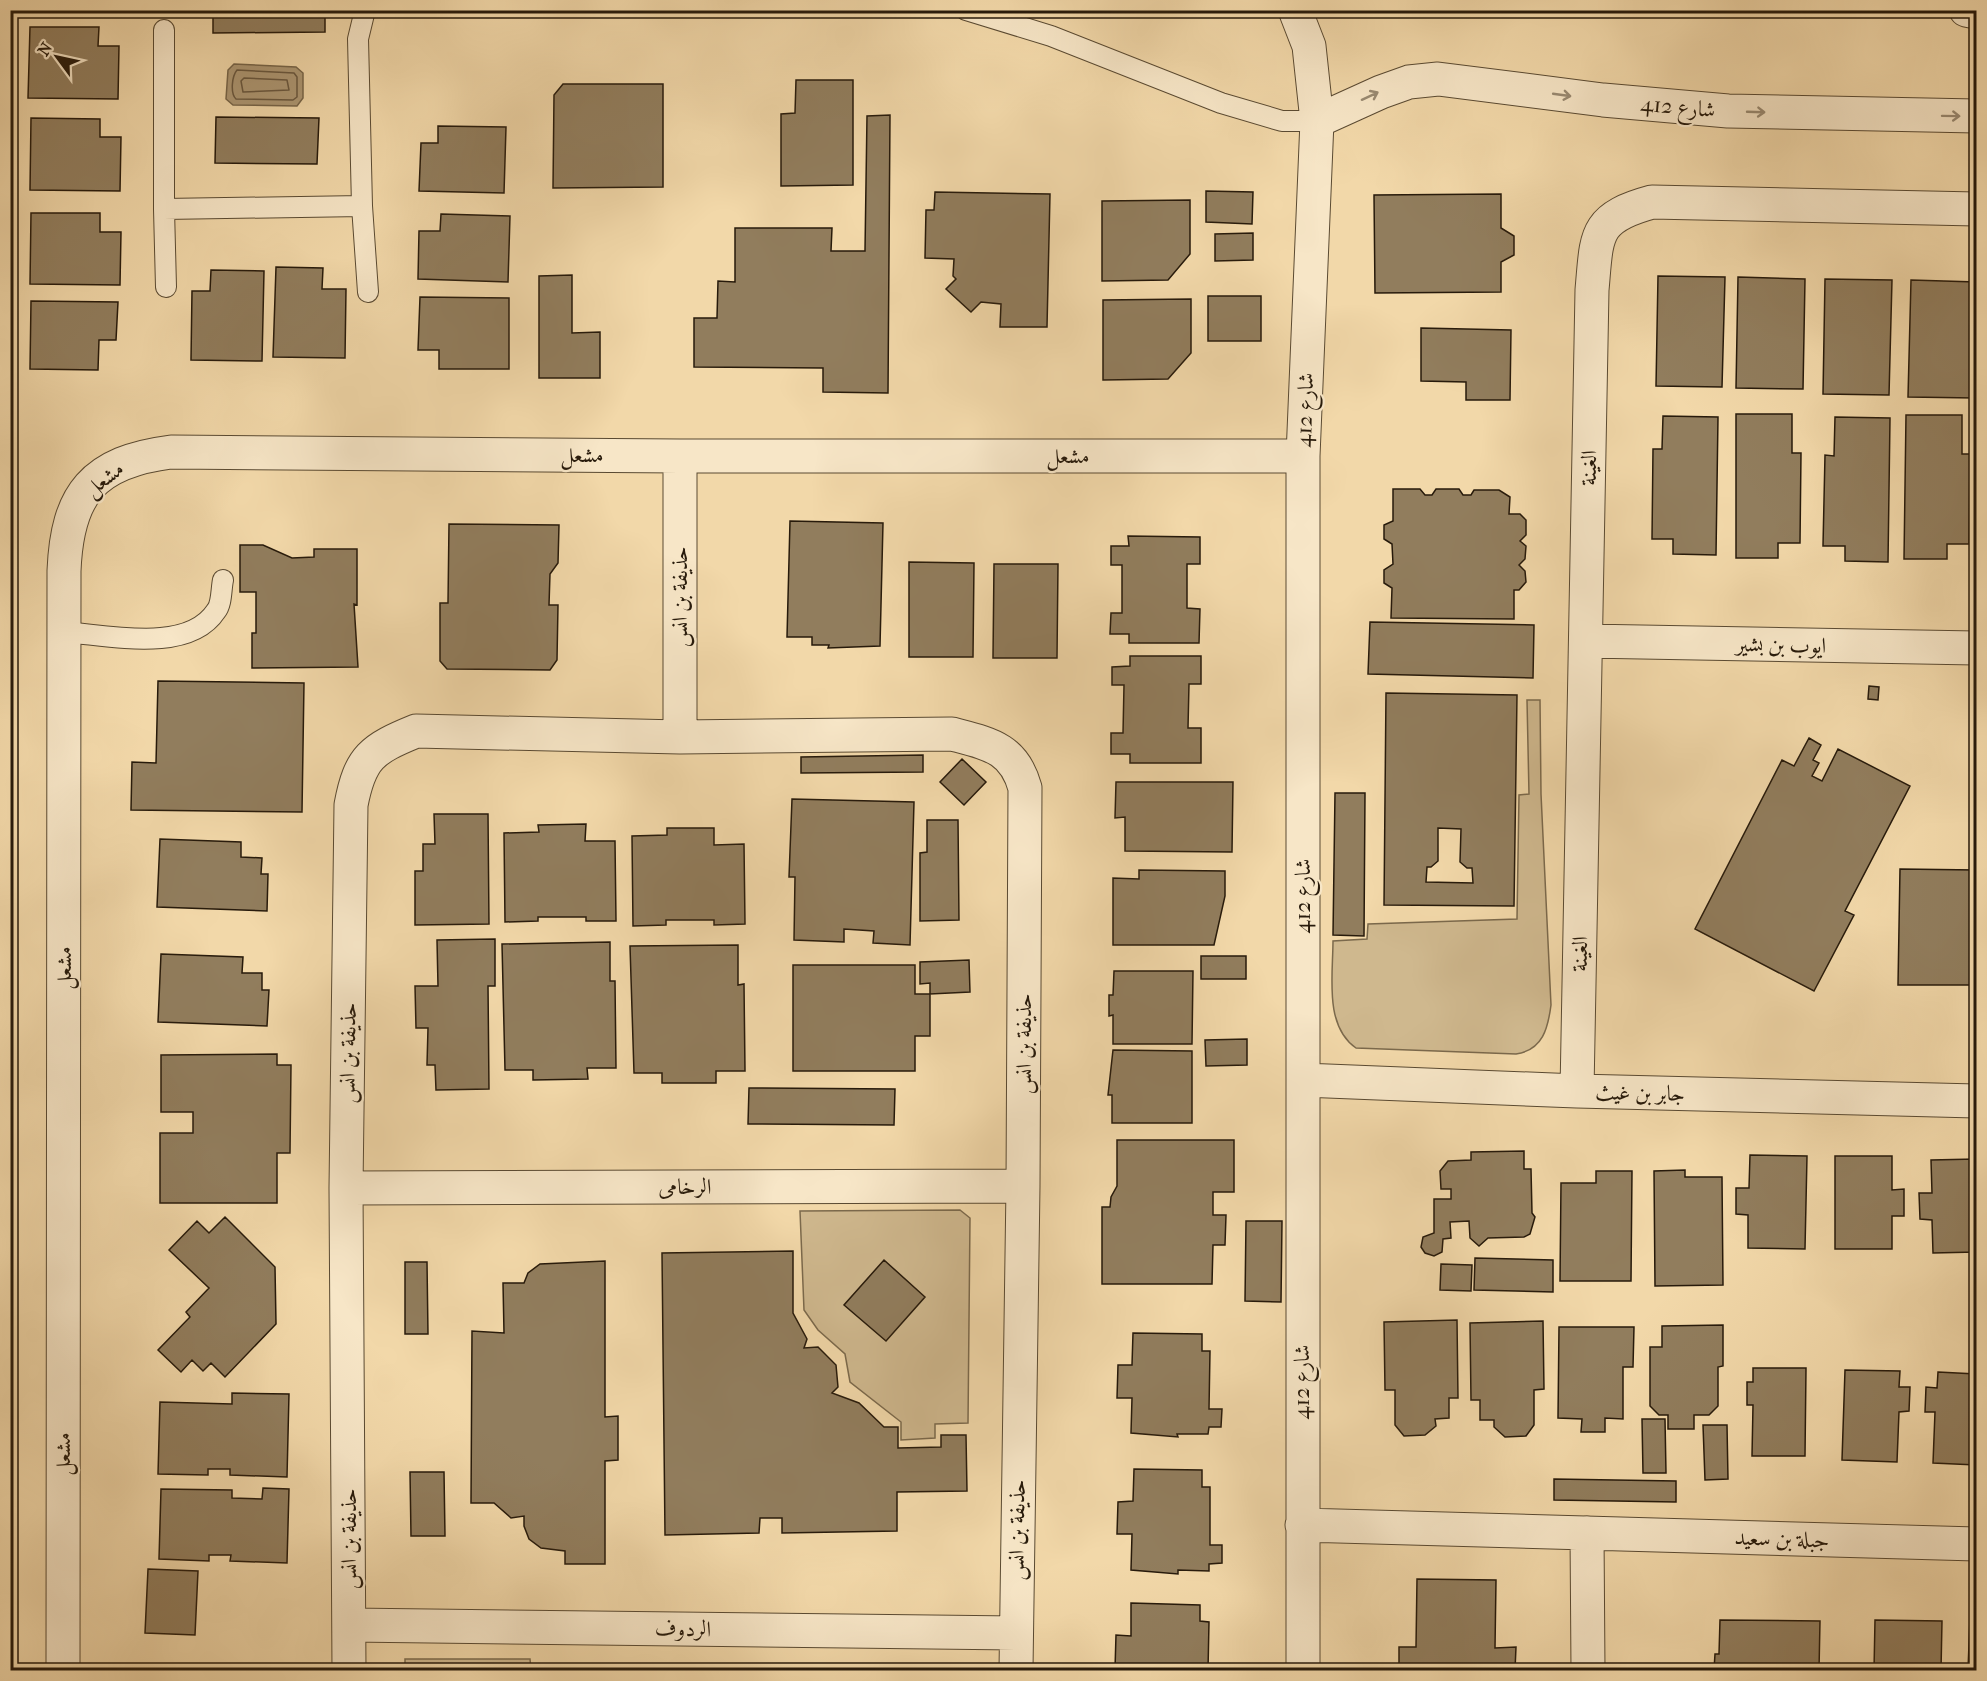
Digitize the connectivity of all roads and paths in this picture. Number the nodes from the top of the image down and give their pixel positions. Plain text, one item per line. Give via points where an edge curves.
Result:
1 (365, 10) edge
2 (966, 10) edge
3 (1295, 10) edge
4 (1966, 10) edge
5 (1977, 12) edge
6 (164, 30) dead end
7 (1977, 116) edge
8 (1317, 121) junction
9 (362, 206) junction
10 (164, 208) junction
11 (1977, 209) edge
12 (166, 287) dead end
13 (368, 292) dead end
14 (680, 456) junction
15 (1303, 456) junction
16 (222, 580) dead end
17 (64, 632) junction
18 (1586, 641) junction
19 (1977, 648) edge
20 (680, 737) junction
21 (1303, 1080) junction
22 (1577, 1091) junction
23 (1977, 1101) edge
24 (1023, 1185) junction
25 (346, 1188) junction
26 (1302, 1525) junction
27 (1587, 1533) junction
28 (1977, 1544) edge
29 (350, 1625) junction
30 (1016, 1633) junction
31 (63, 1671) edge
32 (350, 1671) edge
33 (1016, 1671) edge
34 (1303, 1671) edge
35 (1588, 1671) edge

1 - 9 lane via 358,39
2 - 8 lane via 1051,36 1221,104 1282,121
3 - 8 street, شارع 412 via 1309,46
4 - 5 street
6 - 10 lane
8 -> 7 street, شارع 412 via 1409,82 1438,80 1707,110
8 - 15 street, شارع 412
9 - 10 lane
9 - 13 lane
10 - 12 lane
11 - 18 street, الغينة via 1652,202 1610,218 1595,252 1592,290
14 - 15 street, مشعل
14 - 17 street, مشعل via 171,452 124,461 82,492 71,515 65,537
14 - 20 street, حذيفة بن انس
15 - 21 street, شارع 412
16 - 17 lane via 218,610 204,626 187,634 159,639
17 - 31 street, مشعل
18 - 19 street, ايوب بن بشير
18 - 22 street, الغينة
20 - 24 street, حذيفة بن انس via 952,734 981,742 1008,756 1019,767 1025,788
20 - 25 street, حذيفة بن انس via 416,731 386,743 364,763 356,776 351,805
21 - 22 street, جابر بن غيث
21 - 26 street, شارع 412
22 - 23 street, جابر بن غيث
24 - 25 street, الرخامى
24 - 30 street, حذيفة بن انس
25 - 29 street, حذيفة بن انس
26 - 27 street, جبلة بن سعيد
26 - 34 street, شارع 412
27 - 28 street, جبلة بن سعيد
27 - 35 street
29 - 30 street, الردوف
29 - 32 street, حذيفة بن انس
30 - 33 street, حذيفة بن انس

